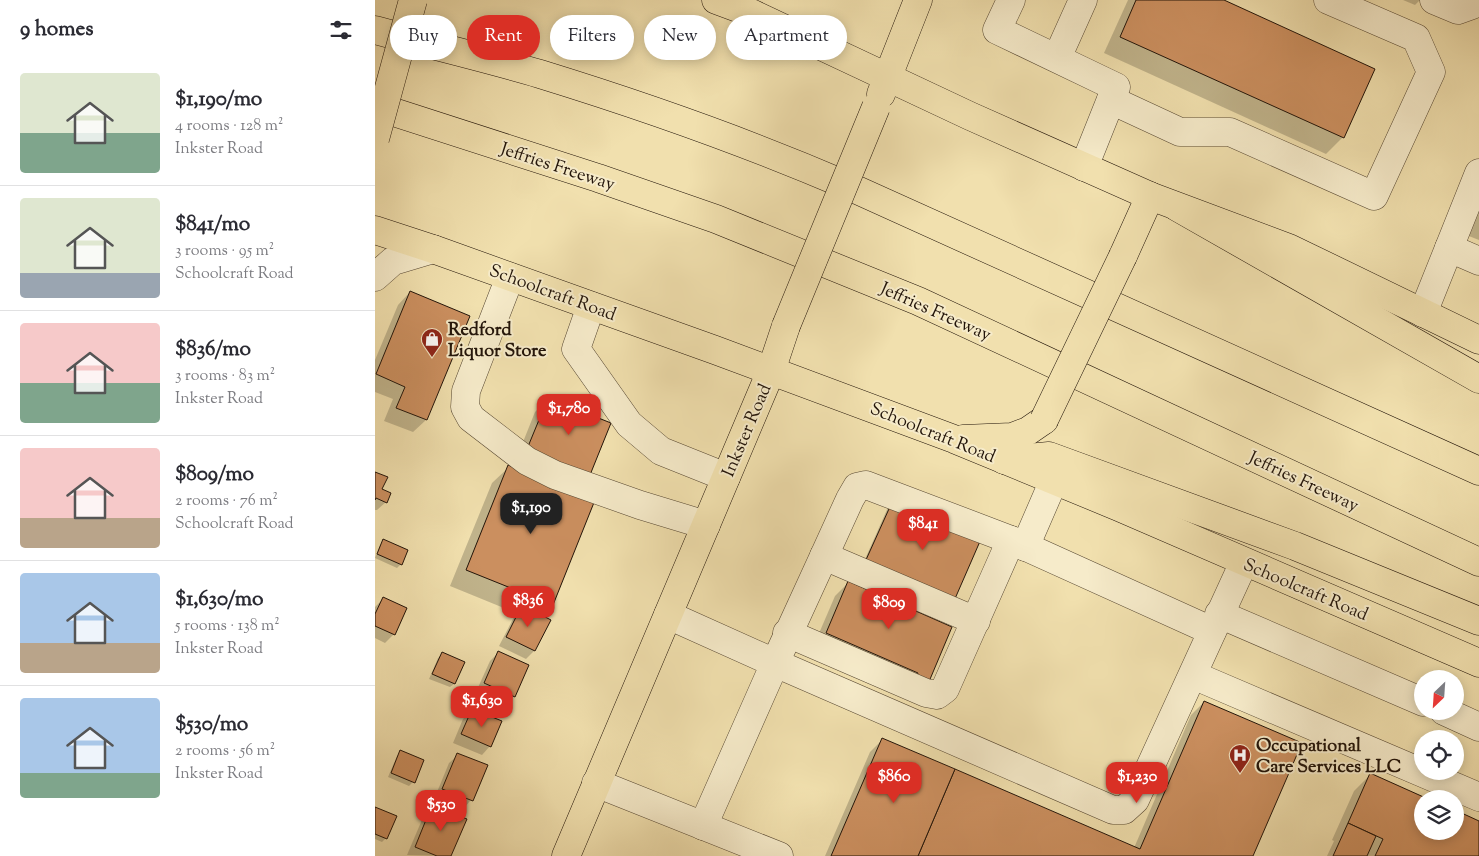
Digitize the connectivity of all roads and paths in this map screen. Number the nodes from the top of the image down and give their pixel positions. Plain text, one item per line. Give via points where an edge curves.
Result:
1 (413, 0) edge
2 (918, 0) edge
3 (1011, 0) edge
4 (1083, 0) edge
5 (1329, 0) edge
6 (1434, 0) edge
7 (1477, 0) edge
8 (729, 2) edge
9 (375, 30) edge
10 (1057, 58) junction
11 (887, 77) junction
12 (1111, 100) junction
13 (375, 106) edge
14 (375, 139) edge
15 (1085, 167) junction
16 (1479, 173) edge
17 (1150, 196) junction
18 (1177, 207) junction
19 (375, 230) edge
20 (1449, 248) junction
21 (433, 249) junction
22 (1479, 262) edge
23 (375, 277) edge
24 (510, 277) junction
25 (591, 306) junction
26 (1423, 313) junction
27 (1479, 340) edge
28 (771, 371) junction
29 (1479, 380) edge
30 (953, 439) junction
31 (1004, 460) junction
32 (1479, 471) edge
33 (726, 477) junction
34 (1054, 480) junction
35 (706, 525) junction
36 (1018, 544) junction
37 (824, 556) junction
38 (1244, 562) junction
39 (1479, 562) edge
40 (668, 615) junction
41 (976, 621) junction
42 (1479, 621) edge
43 (1215, 622) junction
44 (787, 633) junction
45 (775, 663) junction
46 (1479, 663) edge
47 (1193, 675) junction
48 (1414, 699) edge
49 (1464, 720) edge
50 (1479, 727) edge
51 (596, 783) junction
52 (1479, 797) edge
53 (703, 826) junction
54 (565, 856) edge
55 (779, 856) edge

1 - 14 main road, bridge
2 - 11 main road, Inkster Road
3 - 10 street via 997,30
4 - 10 street
5 - 12 street via 1416,38 1431,72 1375,196 1230,132 1180,132
6 - 7 street via 1458,10 1473,6
8 - 11 main road
9 - 32 main road via 538,74 773,154
10 - 12 street via 1116,86
11 - 15 main road
11 - 28 main road, Inkster Road, bridge via 786,326
12 - 15 street
13 - 39 main road, Jeffries Freeway via 707,216 918,301
15 - 17 main road
16 - 20 street
17 - 18 main road
17 - 30 main road, bridge via 1044,420 1012,437
18 - 26 main road via 1289,248
18 - 29 main road
19 - 21 main road, Schoolcraft Road
20 - 22 street
20 - 26 street
21 - 23 street via 393,261
21 - 24 main road, Schoolcraft Road
24 - 25 main road, Schoolcraft Road
24 - 35 street via 466,391 465,407 471,418 527,461 555,475
25 - 28 main road, Schoolcraft Road
25 - 33 street via 576,348 629,424 661,451
26 - 27 main road
28 - 30 main road, Schoolcraft Road
28 - 33 main road, Inkster Road
30 - 31 main road, Schoolcraft Road
31 - 34 main road, Schoolcraft Road
31 - 42 main road via 1049,456 1295,546
33 - 35 main road, Inkster Road
34 - 36 street
34 - 38 main road, Schoolcraft Road
35 - 40 main road, Inkster Road
36 - 37 street via 865,485 857,487 850,498
36 - 41 street
36 - 43 street
37 - 41 street
37 - 44 street
38 - 43 street
38 - 46 main road, Schoolcraft Road
40 - 45 street
40 - 51 main road, Inkster Road
41 - 44 street via 945,689 937,695
43 - 47 street
43 - 48 street
44 - 45 street
45 - 47 street via 1113,810 1125,810 1135,800
45 - 53 street
47 - 52 street
49 - 50 street
51 - 53 street
51 - 54 main road, Inkster Road
53 - 55 street

